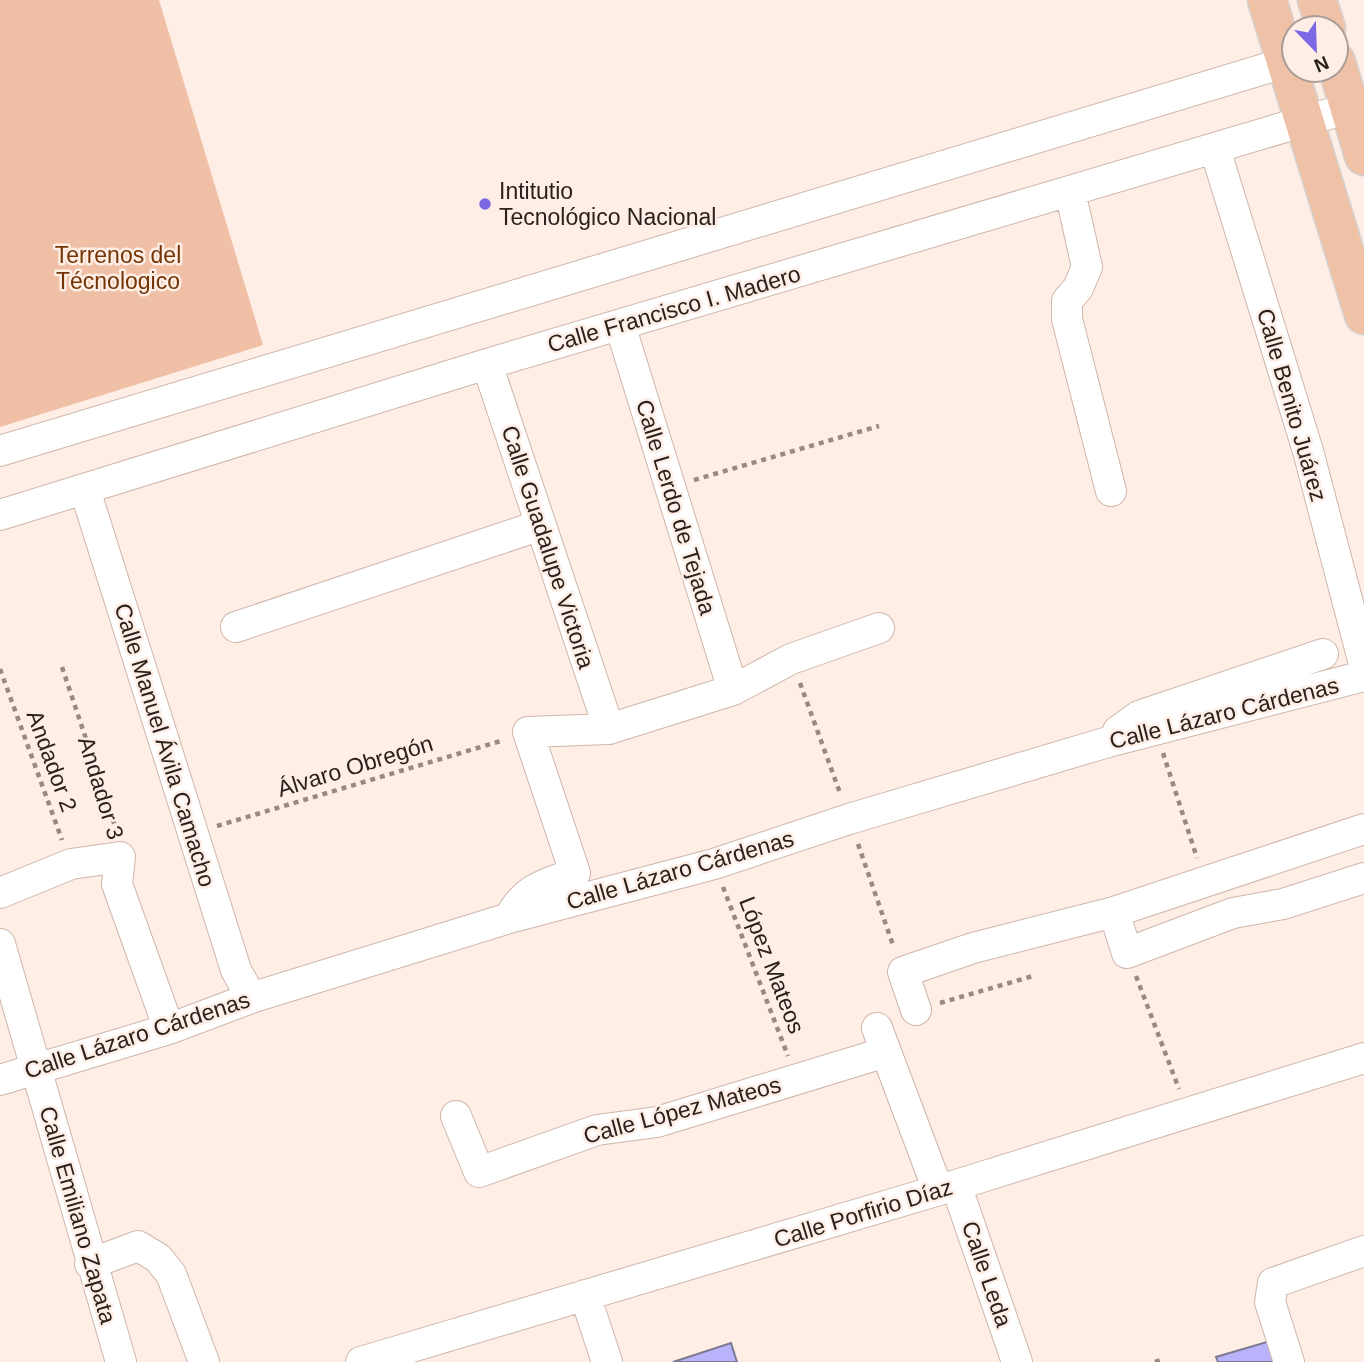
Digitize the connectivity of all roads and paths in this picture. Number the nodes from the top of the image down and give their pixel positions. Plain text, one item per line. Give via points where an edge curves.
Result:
1 (1267, 0) edge
2 (1280, 34) edge
3 (1280, 64) edge
4 (1295, 84) edge
5 (1342, 84) edge
6 (1349, 108) junction
7 (1304, 122) junction
8 (1215, 149) junction
9 (1364, 156) edge
10 (1070, 191) junction
11 (1364, 314) edge
12 (620, 324) junction
13 (487, 364) junction
14 (878, 426) dead end
15 (0, 451) edge
16 (670, 487) junction
17 (85, 490) junction
18 (1111, 491) dead end
19 (0, 515) edge
20 (541, 525) junction
21 (236, 627) dead end
22 (879, 628) dead end
23 (1323, 654) dead end
24 (791, 659) junction
25 (1364, 664) edge
26 (62, 667) dead end
27 (0, 669) edge
28 (1364, 676) edge
29 (733, 690) junction
30 (609, 729) junction
31 (528, 732) junction
32 (1156, 732) junction
33 (1108, 742) junction
34 (849, 819) junction
35 (1364, 829) edge
36 (193, 833) junction
37 (120, 857) junction
38 (71, 864) junction
39 (714, 864) junction
40 (1364, 878) edge
41 (1205, 882) junction
42 (0, 892) edge
43 (1114, 912) junction
44 (509, 918) junction
45 (0, 944) edge
46 (1127, 953) junction
47 (902, 972) junction
48 (1033, 976) dead end
49 (251, 998) junction
50 (916, 1010) joint
51 (169, 1030) junction
52 (1364, 1058) edge
53 (36, 1068) junction
54 (797, 1079) junction
55 (0, 1080) edge
56 (1188, 1113) junction
57 (456, 1116) dead end
58 (947, 1188) junction
59 (1364, 1251) edge
60 (90, 1264) junction
61 (585, 1295) junction
62 (121, 1362) edge
63 (204, 1362) edge
64 (361, 1362) edge
65 (607, 1362) edge
66 (1017, 1362) edge
67 (1289, 1362) edge

1 - 2 main road
3 - 15 street
4 - 7 main road
5 - 6 main road
6 - 7 street, Calle Francisco I. Madero
6 - 9 main road
7 - 8 street, Calle Francisco I. Madero
7 - 11 main road
8 - 10 street, Calle Francisco I. Madero
8 - 25 street, Calle Benito Juárez via 1308,451
10 - 12 street, Calle Francisco I. Madero
10 - 18 street via 1087,267 1067,302 1067,319
12 - 13 street, Calle Francisco I. Madero
12 - 16 street, Calle Lerdo de Tejada
13 - 17 street, Calle Francisco I. Madero
13 - 20 street, Calle Guadalupe Victoria
14 - 16 path
16 - 29 street, Calle Lerdo de Tejada
17 - 19 street, Calle Francisco I. Madero
17 - 36 street, Calle Manuel Ávila Camacho
20 - 21 street
20 - 30 street, Calle Guadalupe Victoria
22 - 24 street
23 - 33 street via 1139,716 1125,723
24 - 29 street
24 - 34 path
26 - 37 path, Andador 3 via 117,832
27 - 38 path, Andador 2
28 - 32 street, Calle Lázaro Cárdenas
29 - 30 street
30 - 31 street
31 - 36 path, Álvaro Obregón
31 - 44 street via 575,873 531,890
32 - 33 street, Calle Lázaro Cárdenas
32 - 41 path
33 - 34 street, Calle Lázaro Cárdenas
34 - 39 street, Calle Lázaro Cárdenas
34 - 47 path
35 - 41 street
36 - 49 street, Calle Manuel Ávila Camacho via 236,970
37 - 38 street
37 - 51 street, Andador 3 via 117,884
38 - 42 street
39 - 44 street, Calle Lázaro Cárdenas
39 - 54 path, López Mateos
40 - 46 street via 1283,904 1233,913
41 - 43 street
43 - 46 street
43 - 47 street via 973,948
44 - 49 street, Calle Lázaro Cárdenas
45 - 53 street, Calle Emiliano Zapata
46 - 56 path
47 - 50 street
48 - 50 path
49 - 51 street, Calle Lázaro Cárdenas
51 - 53 street, Calle Lázaro Cárdenas
52 - 56 street, Calle Porfirio Díaz
53 - 55 street, Calle Lázaro Cárdenas
53 - 60 street, Calle Emiliano Zapata
54 - 57 street, Calle López Mateos via 657,1122 597,1130 479,1172
54 - 58 street, Calle López Mateos via 882,1040
56 - 58 street, Calle Porfirio Díaz
58 - 61 street, Calle Porfirio Díaz
58 - 66 street, Calle Leda
59 - 67 street via 1272,1283 1270,1302
60 - 62 street, Calle Emiliano Zapata
60 - 63 street via 138,1246 158,1258 171,1275
61 - 64 street, Calle Porfirio Díaz
61 - 65 street

